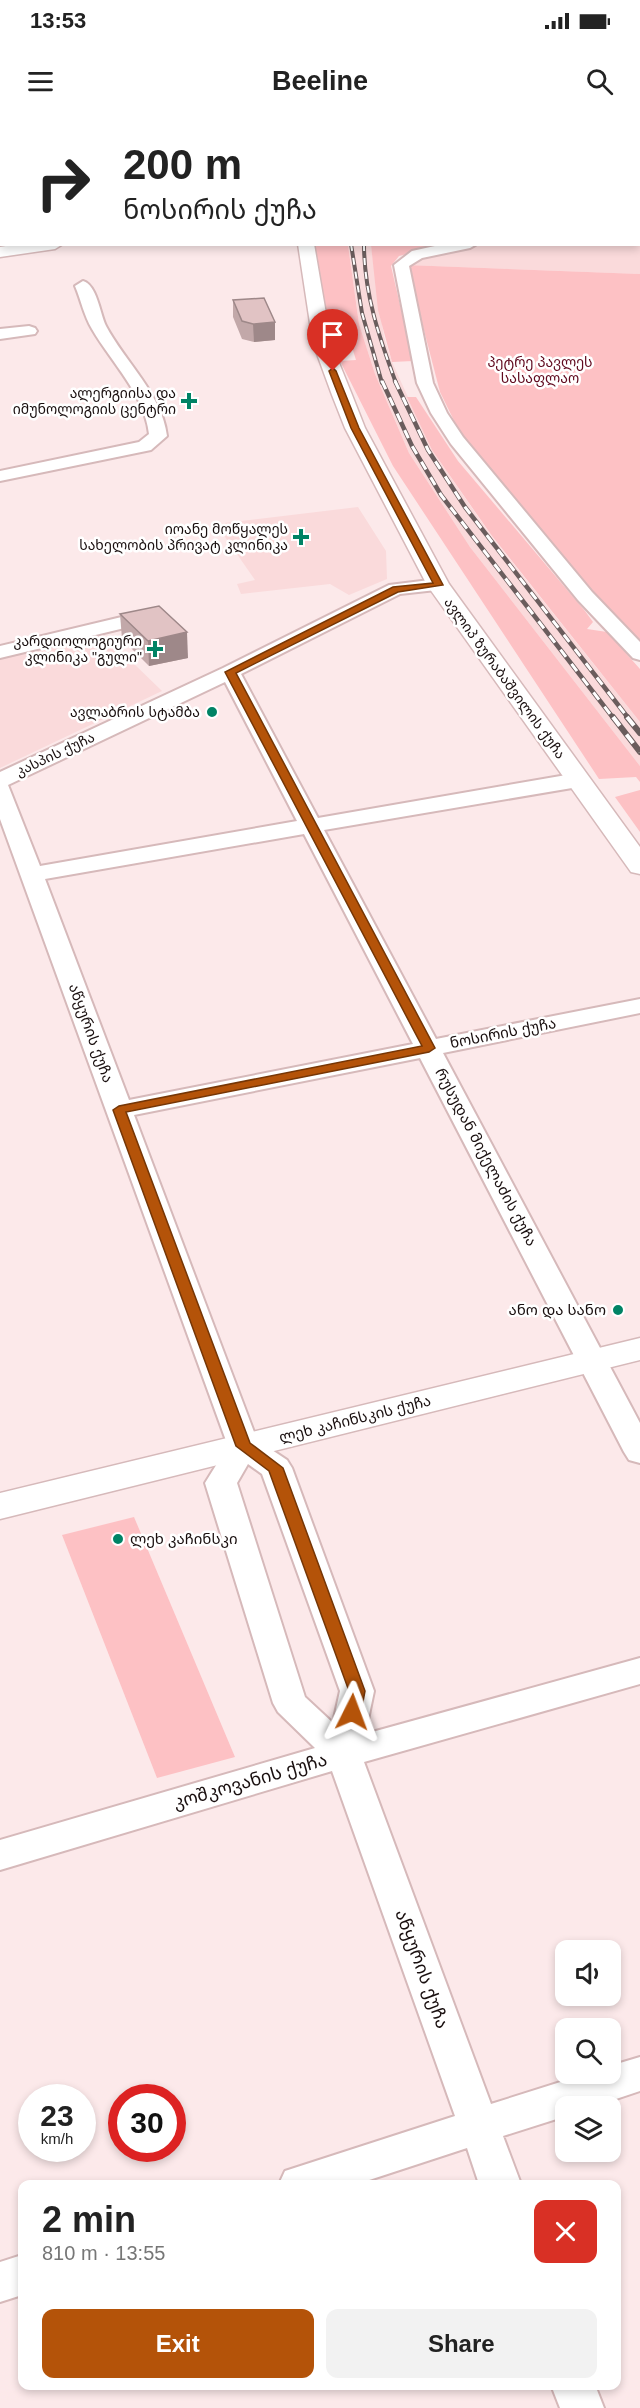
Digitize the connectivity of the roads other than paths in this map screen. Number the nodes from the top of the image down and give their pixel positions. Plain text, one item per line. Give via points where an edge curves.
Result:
1 (41, 246) edge
2 (306, 246) edge
3 (459, 246) edge
4 (0, 252) edge
5 (84, 286) dead end
6 (29, 331) dead end
7 (0, 334) edge
8 (4, 476) edge
9 (438, 585) junction
10 (130, 621) edge
11 (0, 652) edge
12 (640, 654) edge
13 (230, 672) junction
14 (0, 780) edge
15 (578, 780) junction
16 (0, 789) edge
17 (312, 825) junction
18 (640, 867) edge
19 (31, 874) junction
20 (640, 1006) edge
21 (429, 1048) junction
22 (119, 1110) junction
23 (640, 1349) edge
24 (594, 1360) junction
25 (244, 1446) junction
26 (640, 1452) edge
27 (0, 1506) edge
28 (640, 1671) edge
29 (343, 1754) junction
30 (0, 1855) edge
31 (640, 2074) edge
32 (479, 2126) junction
33 (312, 2180) edge
34 (499, 2180) edge
35 (18, 2275) edge
36 (0, 2282) edge
37 (575, 2390) edge
38 (582, 2408) edge

1 - 4 street
2 - 9 street, ავლიპ ზურაბაშვილის ქუჩა via 322,343 346,406
3 - 12 street via 417,254 401,266 415,342 431,398 457,441 585,596
5 - 8 street via 98,324 152,412 158,436 145,446
6 - 7 street
9 - 13 street, კასპის ქუჩა via 396,589
9 - 15 street, ავლიპ ზურაბაშვილის ქუჩა
10 - 11 street
13 - 14 street, კასპის ქუჩა
13 - 17 street, რუსუდან მიქელაძის ქუჩა
15 - 17 street
15 - 18 street, ავლიპ ზურაბაშვილის ქუჩა
16 - 19 street, აწყურის ქუჩა
17 - 19 street
17 - 21 street, რუსუდან მიქელაძის ქუჩა
19 - 22 street, აწყურის ქუჩა
20 - 21 street, ნოსირის ქუჩა
21 - 22 street, ნოსირის ქუჩა
21 - 24 street, რუსუდან მიქელაძის ქუჩა
22 - 25 street, აწყურის ქუჩა
23 - 24 street, ლეხ კაჩინსკის ქუჩა
24 - 25 street, ლეხ კაჩინსკის ქუჩა
24 - 26 street, რუსუდან მიქელაძის ქუჩა
25 - 27 street, ლეხ კაჩინსკის ქუჩა
25 - 29 street via 276,1468 357,1691
25 - 29 street, აწყურის ქუჩა via 221,1483 290,1703
28 - 29 street, კოშკოვანის ქუჩა
29 - 30 street, კოშკოვანის ქუჩა
29 - 32 street, აწყურის ქუჩა
31 - 32 street
32 - 33 street
32 - 34 street, აწყურის ქუჩა
35 - 36 street
37 - 38 street

